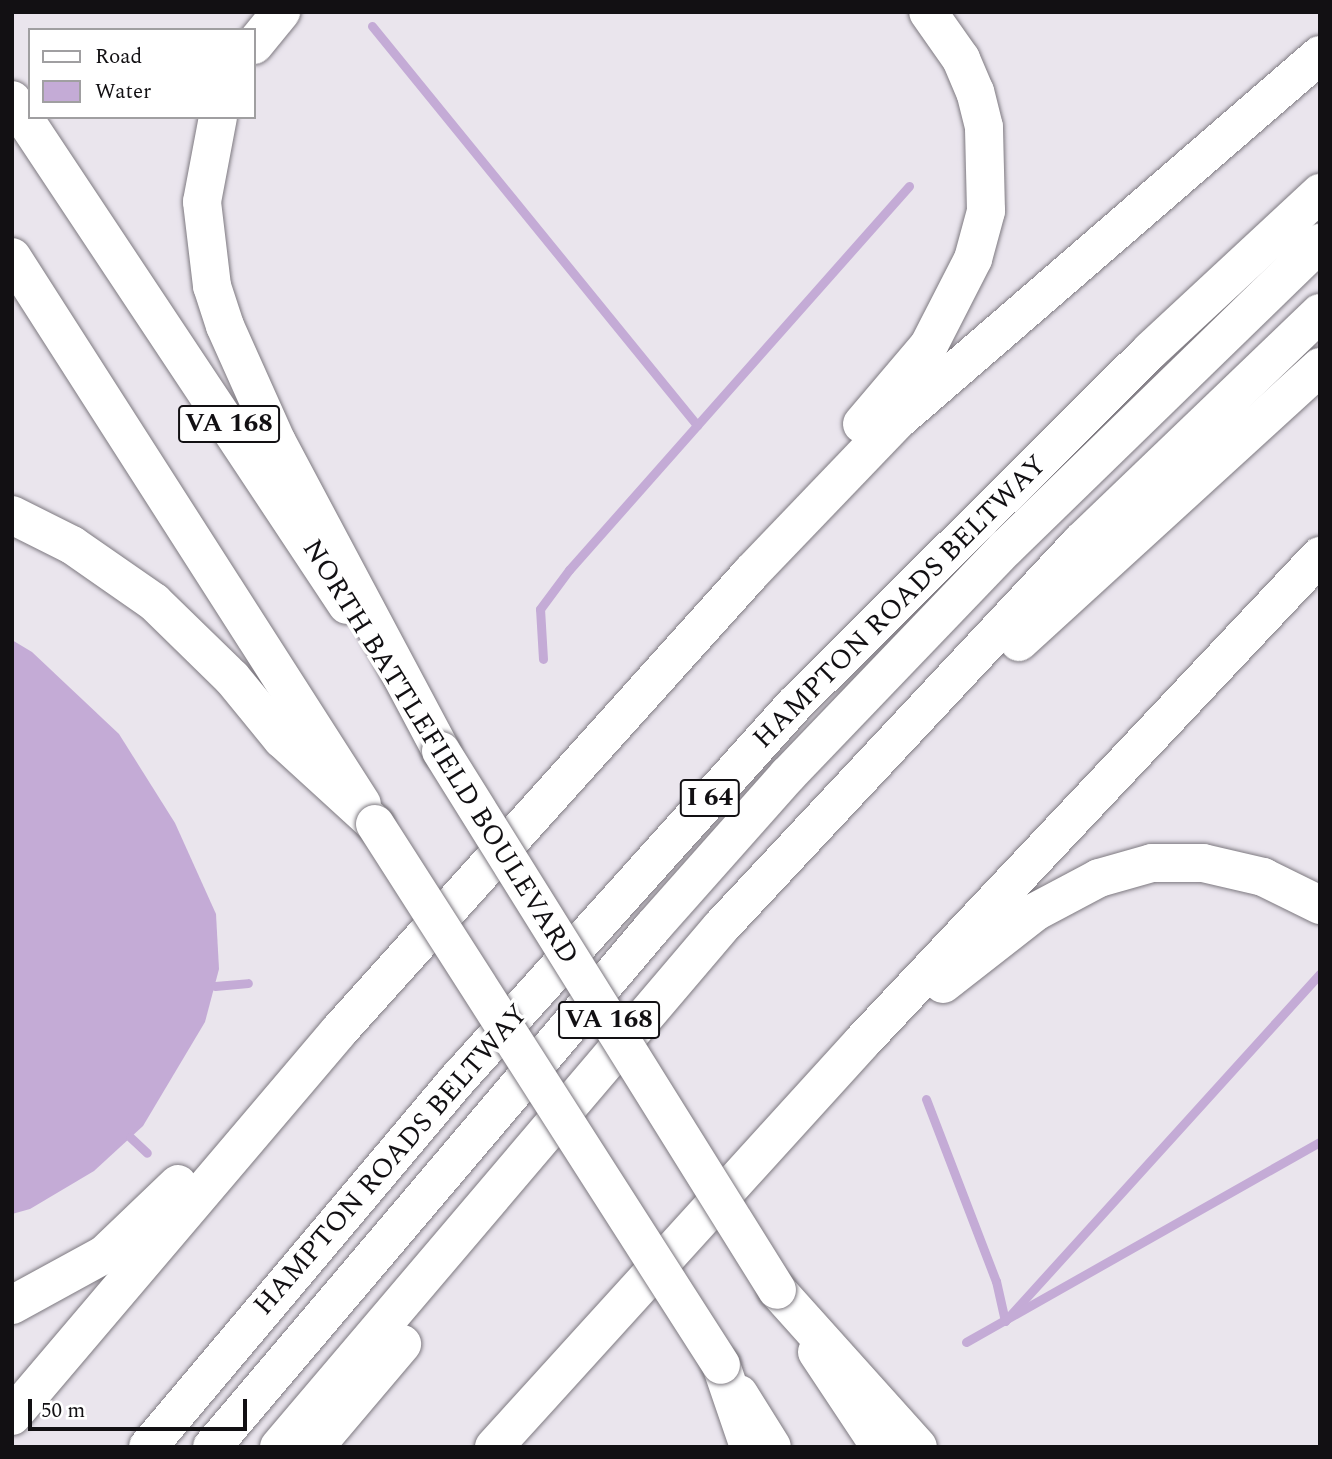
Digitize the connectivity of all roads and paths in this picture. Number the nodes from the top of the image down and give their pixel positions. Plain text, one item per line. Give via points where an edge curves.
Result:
1 (281, 12) edge
2 (928, 12) edge
3 (256, 43) edge
4 (1320, 55) edge
5 (12, 100) edge
6 (218, 119) edge
7 (1320, 193) edge
8 (1320, 243) edge
9 (12, 257) edge
10 (1320, 313) edge
11 (1320, 367) edge
12 (12, 515) edge
13 (1320, 556) edge
14 (751, 572) junction
15 (441, 751) junction
16 (375, 824) junction
17 (1320, 905) edge
18 (339, 1031) junction
19 (862, 1042) junction
20 (777, 1290) junction
21 (12, 1305) edge
22 (721, 1365) junction
23 (12, 1416) edge
24 (148, 1447) edge
25 (212, 1447) edge
26 (279, 1447) edge
27 (315, 1447) edge
28 (494, 1447) edge
29 (750, 1447) edge
30 (772, 1447) edge
31 (880, 1447) edge
32 (918, 1447) edge

1 - 3 main road
2 - 14 main road via 961,59 984,127 986,211 973,260 929,345 854,433
4 - 14 main road via 898,420
5 - 15 main road, NORTH BATTLEFIELD BOULEVARD / VA 168
6 - 15 main road via 202,202 212,286 225,326 277,442
7 - 24 main road, HAMPTON ROADS BELTWAY / I 64 via 1151,350 794,705 459,1078
8 - 25 main road via 1006,548 788,775 644,937
9 - 16 main road
10 - 26 main road via 1081,542 721,927
11 - 27 main road via 998,660 704,985
12 - 16 main road via 72,545 154,602 232,678 282,739
13 - 19 main road
14 - 18 main road
15 - 20 main road, NORTH BATTLEFIELD BOULEVARD / VA 168, bridge
16 - 22 main road, bridge
17 - 19 main road via 1263,877 1203,863 1152,863 1099,878 1035,912
18 - 21 main road via 211,1149 130,1233 67,1279
18 - 23 main road
19 - 28 main road
20 - 31 main road, NORTH BATTLEFIELD BOULEVARD
20 - 32 main road
22 - 29 main road
22 - 30 main road

